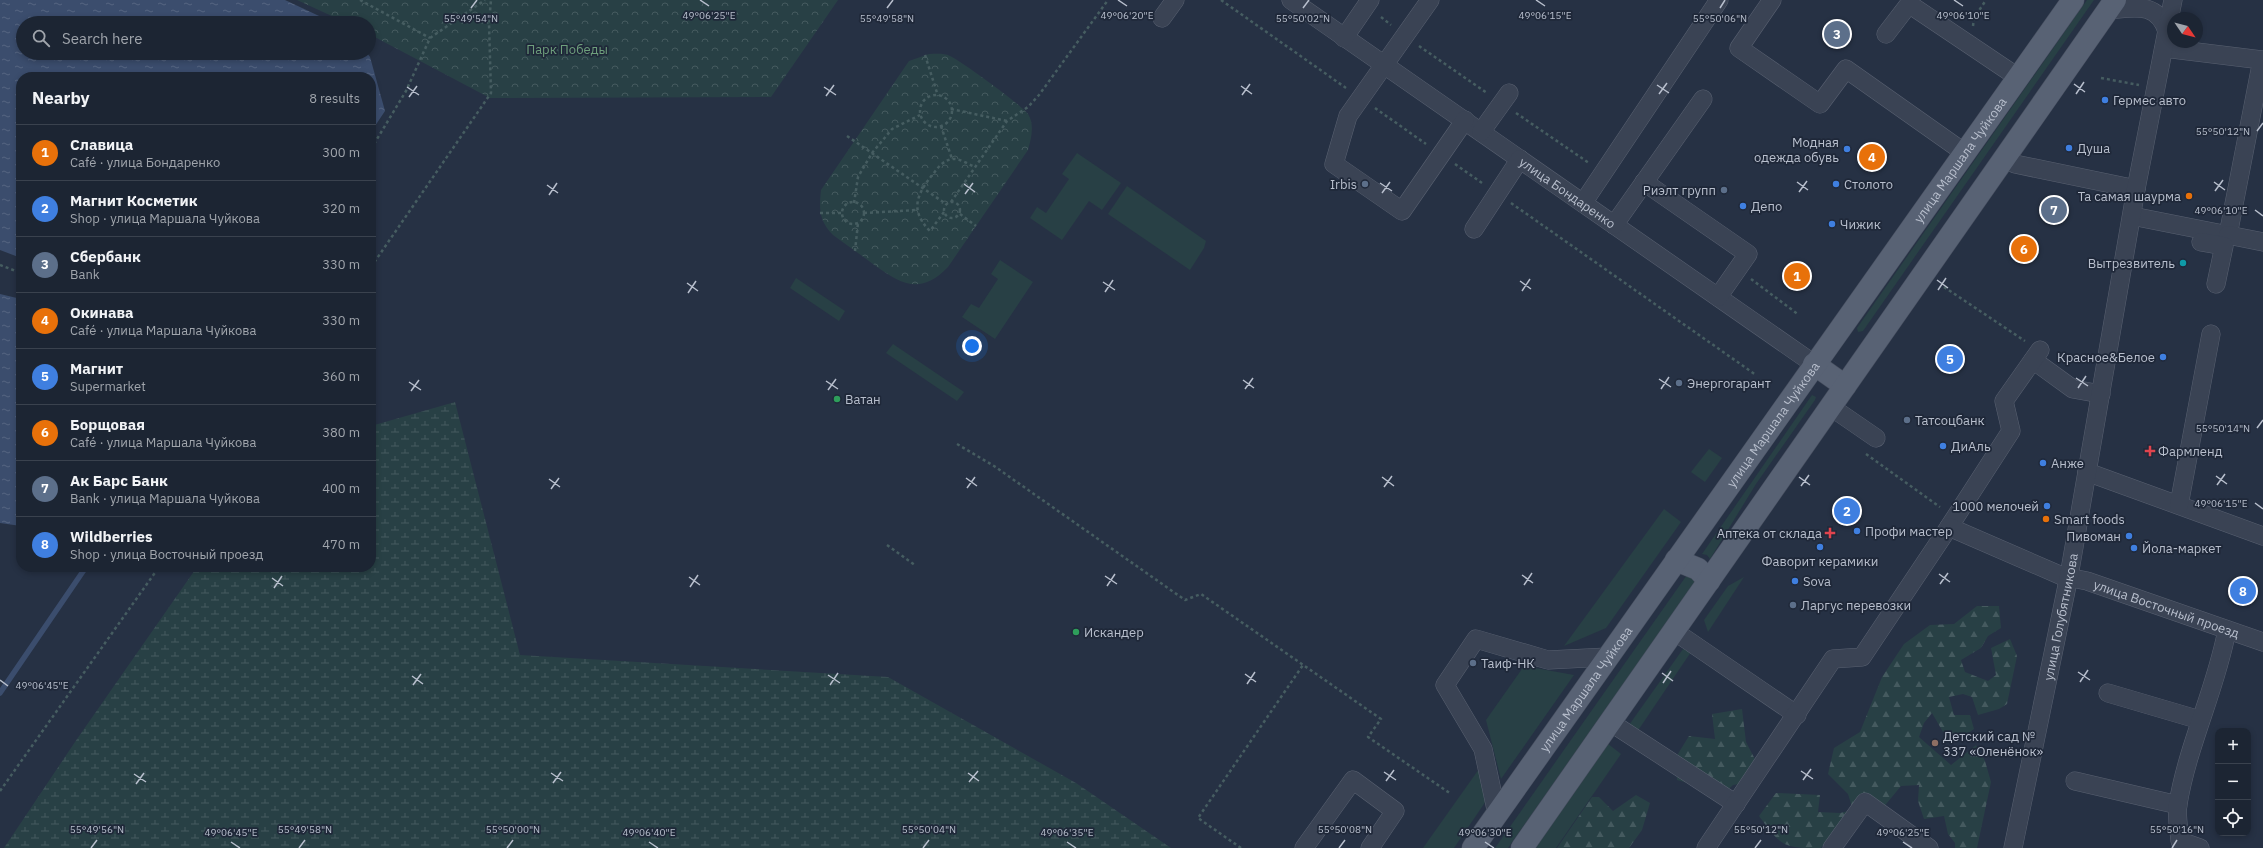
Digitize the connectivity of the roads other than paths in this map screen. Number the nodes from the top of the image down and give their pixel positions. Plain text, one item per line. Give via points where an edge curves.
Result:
1 (1174, 0) edge
2 (1291, 0) edge
3 (1430, 0) edge
4 (1720, 0) edge
5 (1772, 0) edge
6 (2072, 0) edge
7 (2173, 0) edge
8 (2180, 0) edge
9 (1368, 3) edge
10 (2111, 5) edge
11 (1162, 18) dead end
12 (1886, 34) dead end
13 (1344, 38) junction
14 (2165, 40) junction
15 (1383, 66) junction
16 (2018, 78) junction
17 (1505, 98) road end
18 (1703, 99) dead end
19 (1465, 120) junction
20 (1481, 132) junction
21 (1965, 153) junction
22 (2005, 157) junction
23 (1520, 159) junction
24 (1644, 182) junction
25 (2136, 189) junction
26 (1583, 203) junction
27 (2130, 223) junction
28 (1614, 225) junction
29 (1474, 229) dead end
30 (2228, 235) junction
31 (2263, 242) edge
32 (2216, 284) dead end
33 (1718, 297) junction
34 (2211, 334) dead end
35 (1814, 364) junction
36 (1845, 386) junction
37 (2101, 394) junction
38 (1830, 407) junction
39 (1876, 438) dead end
40 (2087, 472) junction
41 (2179, 505) junction
42 (1949, 527) junction
43 (2263, 536) edge
44 (1676, 560) junction
45 (2069, 576) junction
46 (1708, 581) junction
47 (2228, 630) junction
48 (1674, 631) junction
49 (2263, 642) edge
50 (1607, 658) junction
51 (2108, 693) dead end
52 (1797, 715) junction
53 (2200, 720) junction
54 (1610, 722) junction
55 (2075, 781) dead end
56 (1736, 804) junction
57 (2178, 805) junction
58 (1497, 814) junction
59 (1304, 848) edge
60 (1370, 848) edge
61 (1473, 848) edge
62 (1522, 848) edge
63 (1706, 848) edge
64 (1832, 848) edge
65 (1929, 848) edge
66 (2013, 848) edge
67 (2200, 848) edge

1 - 11 street
2 - 13 street, улица Бондаренко
3 - 15 street
4 - 26 street
5 - 21 street via 1739,48 1820,104 1846,70
6 - 16 main road, улица Маршала Чуйкова
7 - 14 street, улица Голубятникова
8 - 14 street, улица Голубятникова
9 - 13 street
10 - 14 street via 2146,8 2157,14 2164,22
10 - 22 main road
12 - 16 street via 1909,4
13 - 15 street, улица Бондаренко
14 - 25 street, улица Голубятникова
14 - 30 street via 2262,60
15 - 19 street, улица Бондаренко
15 - 19 street via 1348,116 1334,164 1402,211
16 - 21 main road, улица Маршала Чуйкова
17 - 20 street
18 - 24 street
19 - 20 street, улица Бондаренко
20 - 23 street, улица Бондаренко
21 - 35 main road, улица Маршала Чуйкова
22 - 25 street via 2015,164
22 - 36 main road
23 - 26 street, улица Бондаренко
23 - 29 street
24 - 28 street
24 - 33 street via 1748,254
25 - 27 street, улица Голубятникова
26 - 28 street, улица Бондаренко
27 - 30 street
27 - 32 street via 2224,246
27 - 37 street, улица Голубятникова
28 - 33 street, улица Бондаренко
30 - 31 street
33 - 35 street, улица Бондаренко
34 - 41 street
35 - 36 main road, улица Бондаренко
35 - 44 main road, улица Маршала Чуйкова
36 - 38 main road
37 - 40 street, улица Голубятникова
37 - 42 street via 2073,389 2036,355 2004,401 2011,431
38 - 39 street
38 - 46 main road
40 - 41 street
40 - 45 street, улица Голубятникова
41 - 43 street
42 - 45 street, улица Восточный проезд via 2062,576
42 - 52 street via 1862,657 1833,659
44 - 46 main road via 1698,569
44 - 50 main road, улица Маршала Чуйкова
45 - 47 street, улица Восточный проезд
45 - 66 street, улица Голубятникова
46 - 48 main road
47 - 49 street, улица Восточный проезд
47 - 53 street
48 - 52 street
48 - 54 main road
50 - 58 main road, улица Маршала Чуйкова
50 - 58 street via 1548,660 1476,639 1445,685 1483,749
51 - 53 street
52 - 56 street
53 - 57 street
54 - 56 street
54 - 62 main road
55 - 57 street
56 - 63 street
57 - 67 street via 2180,841
58 - 61 main road, улица Маршала Чуйкова
59 - 60 street via 1353,780 1396,811
64 - 65 street via 1865,802

